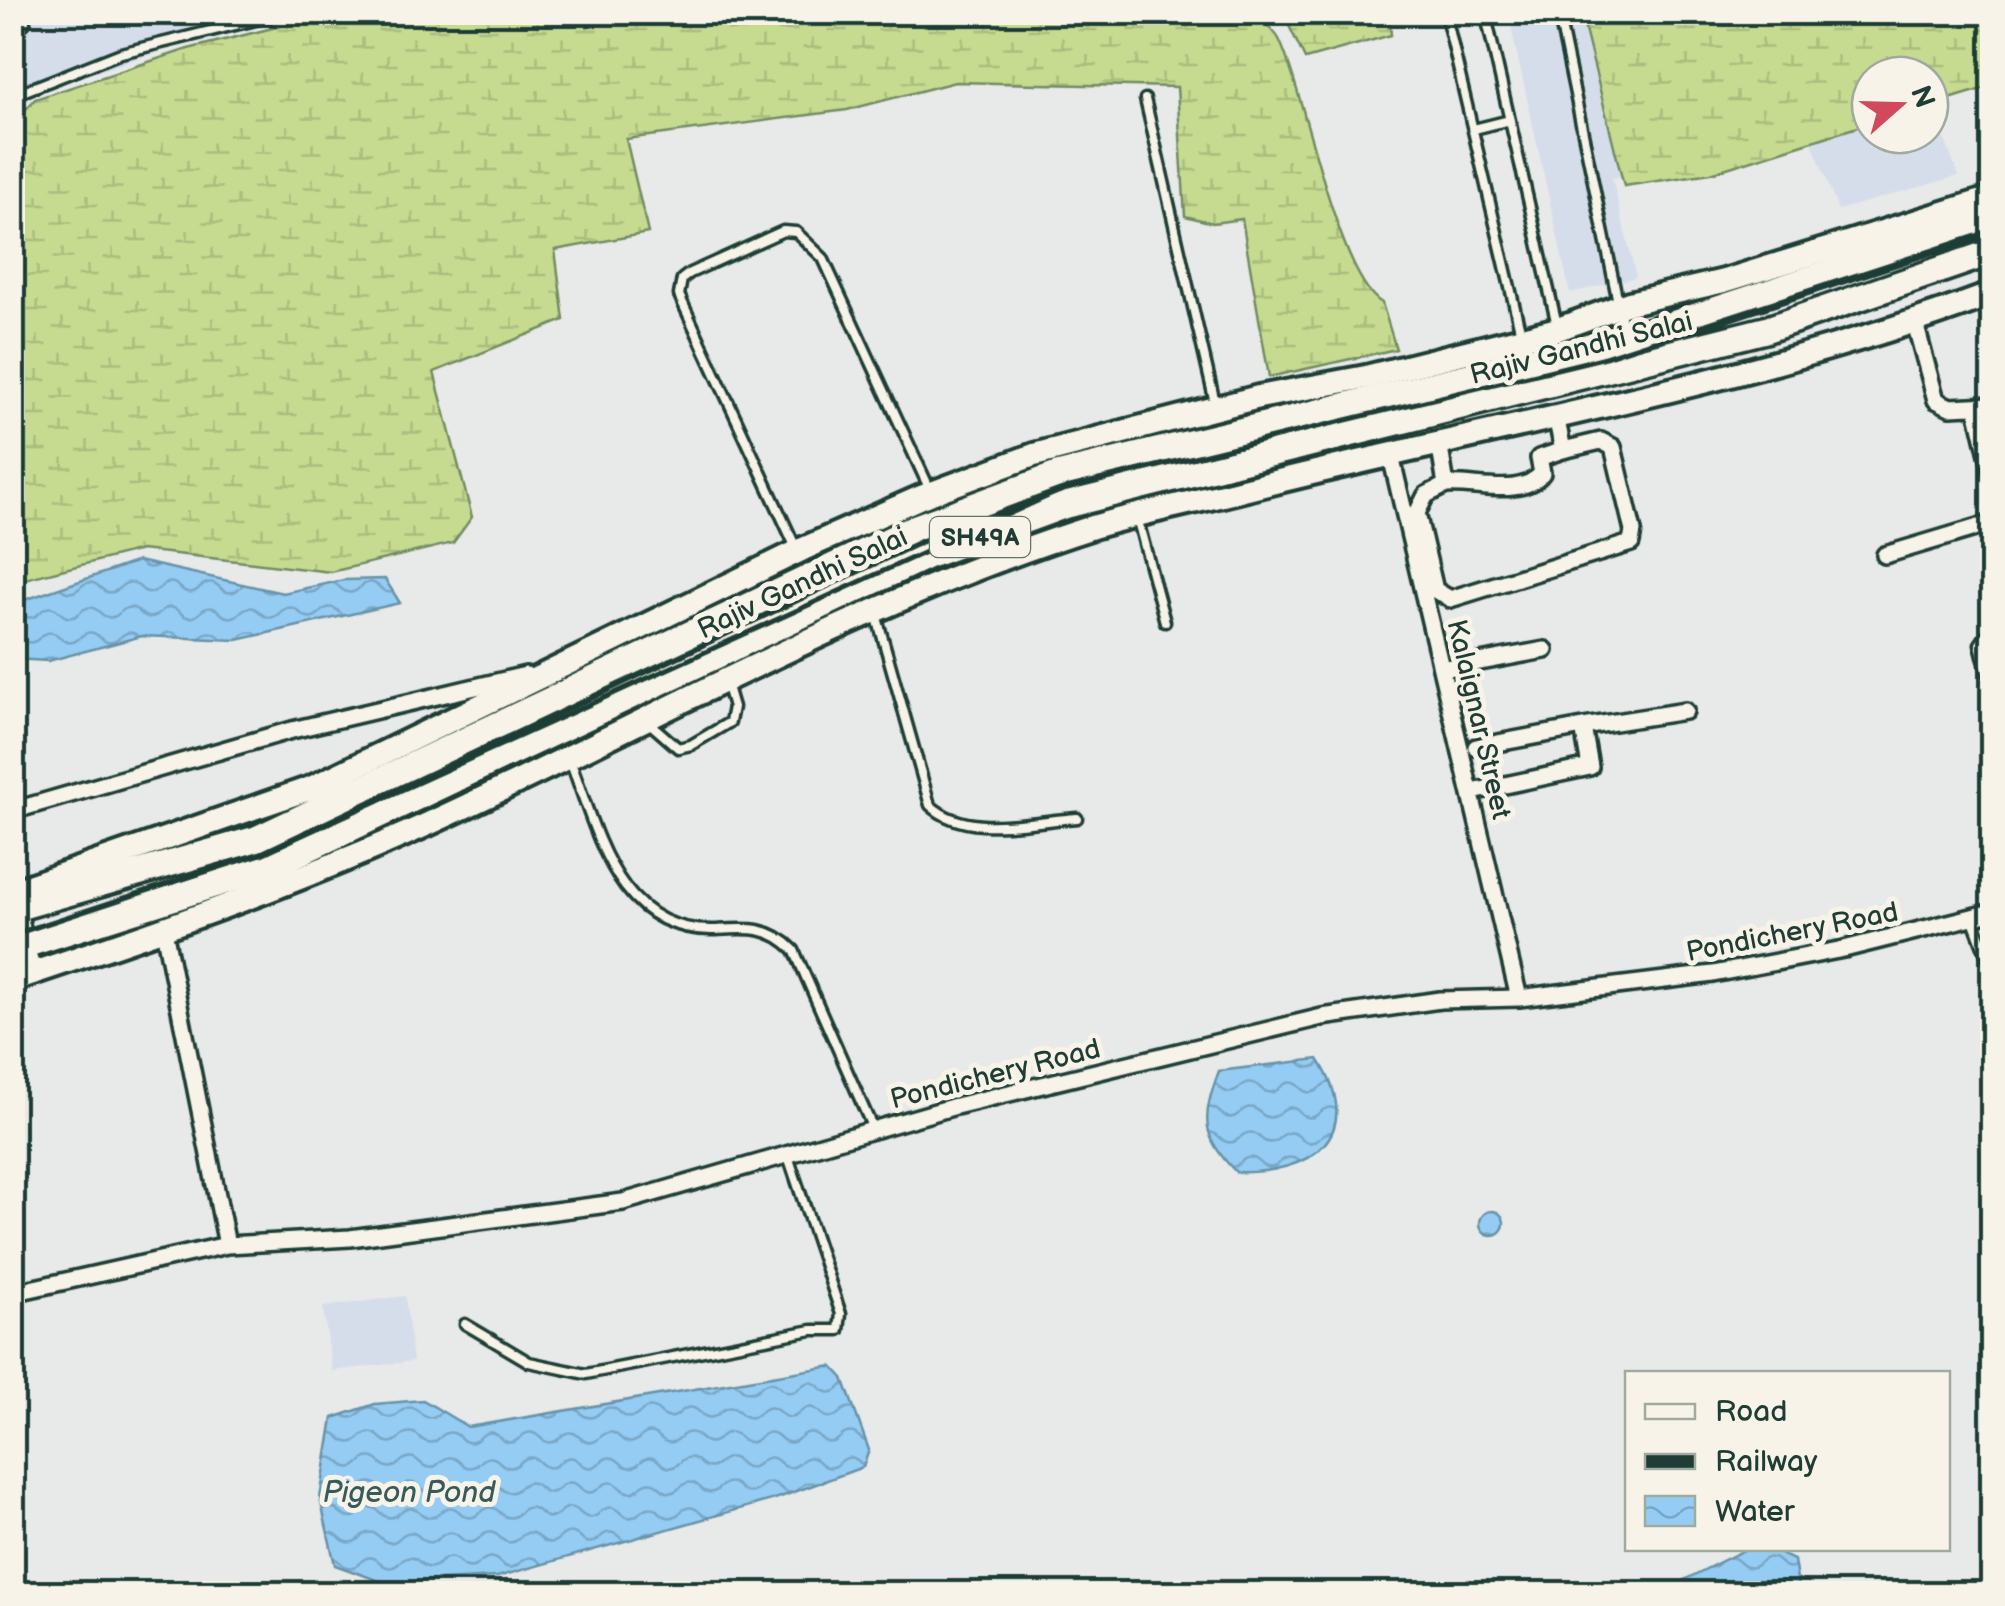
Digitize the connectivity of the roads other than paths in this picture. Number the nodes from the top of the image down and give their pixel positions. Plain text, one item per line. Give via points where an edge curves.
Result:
1 (24, 12) edge
2 (288, 12) edge
3 (1445, 12) edge
4 (1485, 12) edge
5 (1558, 12) edge
6 (12, 34) edge
7 (12, 96) edge
8 (1145, 100) dead end
9 (1510, 120) junction
10 (1474, 129) junction
11 (1992, 198) edge
12 (1992, 219) edge
13 (1992, 252) edge
14 (1992, 294) edge
15 (1619, 307) junction
16 (1915, 323) junction
17 (1626, 338) junction
18 (1561, 340) junction
19 (1525, 349) junction
20 (1453, 378) junction
21 (1572, 381) junction
22 (1535, 390) junction
23 (1985, 407) edge
24 (1216, 408) junction
25 (1459, 409) junction
26 (1556, 416) junction
27 (1438, 442) junction
28 (1563, 450) junction
29 (1390, 452) junction
30 (1992, 472) edge
31 (1446, 485) junction
32 (932, 493) junction
33 (1137, 516) junction
34 (1992, 524) edge
35 (798, 552) junction
36 (1884, 556) dead end
37 (875, 610) junction
38 (1164, 622) dead end
39 (1992, 627) edge
40 (1544, 650) dead end
41 (574, 664) junction
42 (1442, 669) junction
43 (725, 679) junction
44 (1992, 691) edge
45 (1685, 710) dead end
46 (644, 718) junction
47 (1584, 727) junction
48 (455, 734) junction
49 (1476, 747) dead end
50 (569, 756) junction
51 (1472, 792) junction
52 (12, 811) edge
53 (1077, 818) dead end
54 (14, 896) edge
55 (1992, 912) edge
56 (1972, 917) junction
57 (164, 930) junction
58 (19, 947) edge
59 (1992, 970) edge
60 (23, 977) edge
61 (1519, 998) junction
62 (873, 1130) junction
63 (788, 1156) junction
64 (227, 1246) junction
65 (12, 1292) edge
66 (464, 1324) dead end

1 - 6 lane via 25,22
2 - 7 lane via 122,54
3 - 10 lane
4 - 9 lane
5 - 15 lane
8 - 24 lane
9 - 10 lane
9 - 18 lane
10 - 19 lane
11 - 15 street
12 - 17 main road, Rajiv Gandhi Salai / SH49A
13 - 21 main road, Rajiv Gandhi Salai / SH49A via 1764,330
14 - 16 street
15 - 17 lane
15 - 18 street
16 - 23 street via 1936,400
16 - 26 street
17 - 18 main road, Rajiv Gandhi Salai / SH49A
18 - 19 main road, Rajiv Gandhi Salai / SH49A
18 - 21 lane
19 - 20 main road, Rajiv Gandhi Salai / SH49A
19 - 22 lane
19 - 24 street
20 - 25 main road
20 - 48 main road, Rajiv Gandhi Salai / SH49A via 1057,475 916,526
21 - 22 main road, Rajiv Gandhi Salai / SH49A
22 - 25 main road, Rajiv Gandhi Salai / SH49A
23 - 30 street
24 - 32 street via 1034,455
25 - 58 main road, Rajiv Gandhi Salai / SH49A via 1066,505 945,549 267,868
26 - 27 street
26 - 28 street
27 - 29 street
27 - 31 street
28 - 31 street via 1540,458 1536,480 1496,489
28 - 31 street via 1601,441 1613,447 1633,531 1627,547 1442,598 1417,513 1426,494
29 - 33 street
29 - 42 street, Kalaignar Street
32 - 35 street
32 - 35 lane via 824,258 796,232 768,238 690,273 679,294
33 - 37 street
33 - 38 lane
34 - 36 street
35 - 41 street
37 - 43 street
37 - 53 lane via 930,805 964,825
39 - 44 lane via 1980,644
40 - 42 street
41 - 48 street
41 - 52 street via 292,730
42 - 51 street, Kalaignar Street
43 - 46 street
43 - 46 lane via 730,722 691,746 678,748
45 - 47 street
46 - 50 street
47 - 49 street
47 - 51 street via 1590,767
48 - 54 main road, Rajiv Gandhi Salai / SH49A via 256,839
50 - 57 street via 426,825
50 - 62 lane via 626,893 676,928 756,928 778,934 794,950
51 - 61 street, Kalaignar Street
54 - 58 street
55 - 56 street, Pondichery Road
56 - 59 lane
56 - 61 street, Pondichery Road via 1712,974
57 - 60 street
57 - 64 street
58 - 60 street
61 - 62 street, Pondichery Road via 1440,1000 1322,1017
62 - 63 street, Pondichery Road
63 - 64 street, Pondichery Road via 623,1202 350,1238
63 - 66 lane via 841,1314 839,1330 586,1374 528,1362
64 - 65 street, Pondichery Road

